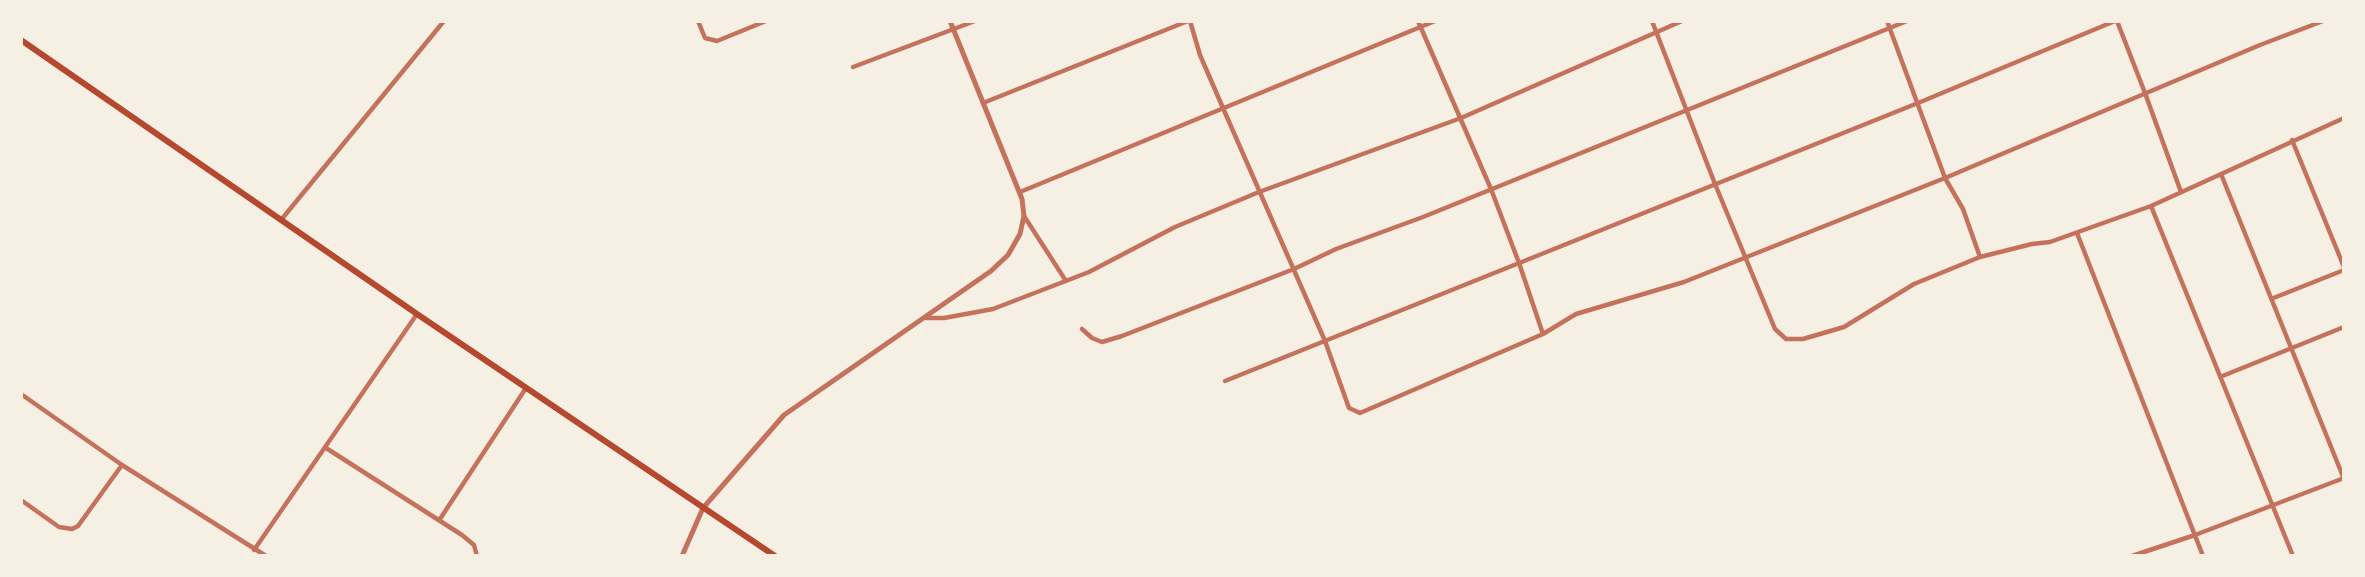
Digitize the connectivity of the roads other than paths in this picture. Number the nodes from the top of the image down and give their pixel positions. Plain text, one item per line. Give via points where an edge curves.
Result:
1 (444, 21) edge
2 (698, 21) edge
3 (766, 21) edge
4 (950, 21) edge
5 (975, 21) edge
6 (1189, 21) edge
7 (1418, 21) edge
8 (1435, 21) edge
9 (1652, 21) edge
10 (1682, 21) edge
11 (1888, 21) edge
12 (1908, 21) edge
13 (2116, 21) edge
14 (2323, 21) edge
15 (1420, 27) junction
16 (1890, 28) junction
17 (953, 30) junction
18 (1656, 31) junction
19 (21, 40) edge
20 (853, 67) dead end
21 (2145, 93) junction
22 (983, 103) junction
23 (1918, 103) junction
24 (1223, 108) junction
25 (1686, 111) junction
26 (1461, 118) junction
27 (2344, 118) edge
28 (2292, 140) junction
29 (2221, 174) junction
30 (1945, 178) junction
31 (1715, 184) junction
32 (1491, 189) junction
33 (1020, 192) junction
34 (1259, 192) junction
35 (2181, 192) junction
36 (2151, 206) junction
37 (1024, 216) junction
38 (281, 220) junction
39 (2077, 233) junction
40 (1746, 257) junction
41 (1980, 257) junction
42 (1519, 263) junction
43 (2344, 268) edge
44 (1294, 269) junction
45 (1066, 281) junction
46 (2271, 299) junction
47 (417, 314) junction
48 (925, 318) junction
49 (2344, 327) edge
50 (1082, 329) dead end
51 (1543, 334) junction
52 (1325, 341) junction
53 (2291, 350) junction
54 (2220, 377) junction
55 (1225, 381) dead end
56 (526, 388) junction
57 (21, 394) edge
58 (326, 447) junction
59 (122, 465) junction
60 (2344, 478) edge
61 (21, 500) edge
62 (2273, 506) junction
63 (703, 508) junction
64 (440, 519) junction
65 (2195, 535) junction
66 (254, 550) junction
67 (265, 556) edge
68 (477, 556) edge
69 (682, 556) edge
70 (775, 556) edge
71 (2132, 556) edge
72 (2203, 556) edge
73 (2293, 556) edge

1 - 38 street
2 - 3 street via 705,38 718,41
4 - 17 street
5 - 17 street
6 - 22 street
6 - 24 street
7 - 15 street
8 - 15 street
9 - 18 street
10 - 18 street
11 - 16 street
12 - 16 street
13 - 21 street
13 - 23 street
14 - 21 street
15 - 24 street
15 - 26 street
16 - 23 street
16 - 25 street
17 - 20 street
17 - 22 street
18 - 25 street
18 - 26 street
19 - 38 main road
21 - 30 street
21 - 35 street
22 - 33 street
23 - 30 street
23 - 31 street
24 - 33 street
24 - 34 street
25 - 31 street
25 - 32 street
26 - 32 street
26 - 34 street
27 - 28 street
28 - 29 street
28 - 43 street
29 - 35 street
29 - 46 street
30 - 40 street
30 - 41 street via 1963,209
31 - 40 street
31 - 42 street
32 - 42 street
32 - 44 street
33 - 37 street
34 - 44 street
34 - 45 street
35 - 36 street
36 - 39 street
36 - 54 street
37 - 45 street
37 - 48 street via 1008,255
38 - 47 main road
39 - 41 street
39 - 65 street
40 - 41 street via 1776,329 1786,338 1803,338 1844,327 1914,284
40 - 51 street via 1684,282 1576,314
42 - 51 street
42 - 52 street
43 - 46 street
44 - 50 street via 1102,342
44 - 52 street
45 - 48 street via 993,309
46 - 53 street
47 - 56 main road
47 - 58 street
48 - 63 street via 784,415
49 - 53 street
51 - 52 street via 1360,413 1349,408
52 - 55 street
53 - 54 street
53 - 60 street
54 - 62 street
56 - 63 main road
56 - 64 street
57 - 59 street
58 - 64 street
58 - 66 street
59 - 61 street via 72,529 59,527
59 - 66 street
60 - 62 street
62 - 65 street
62 - 73 street
63 - 69 street
63 - 70 main road
64 - 68 street via 474,544
65 - 71 street
65 - 72 street
66 - 67 street

